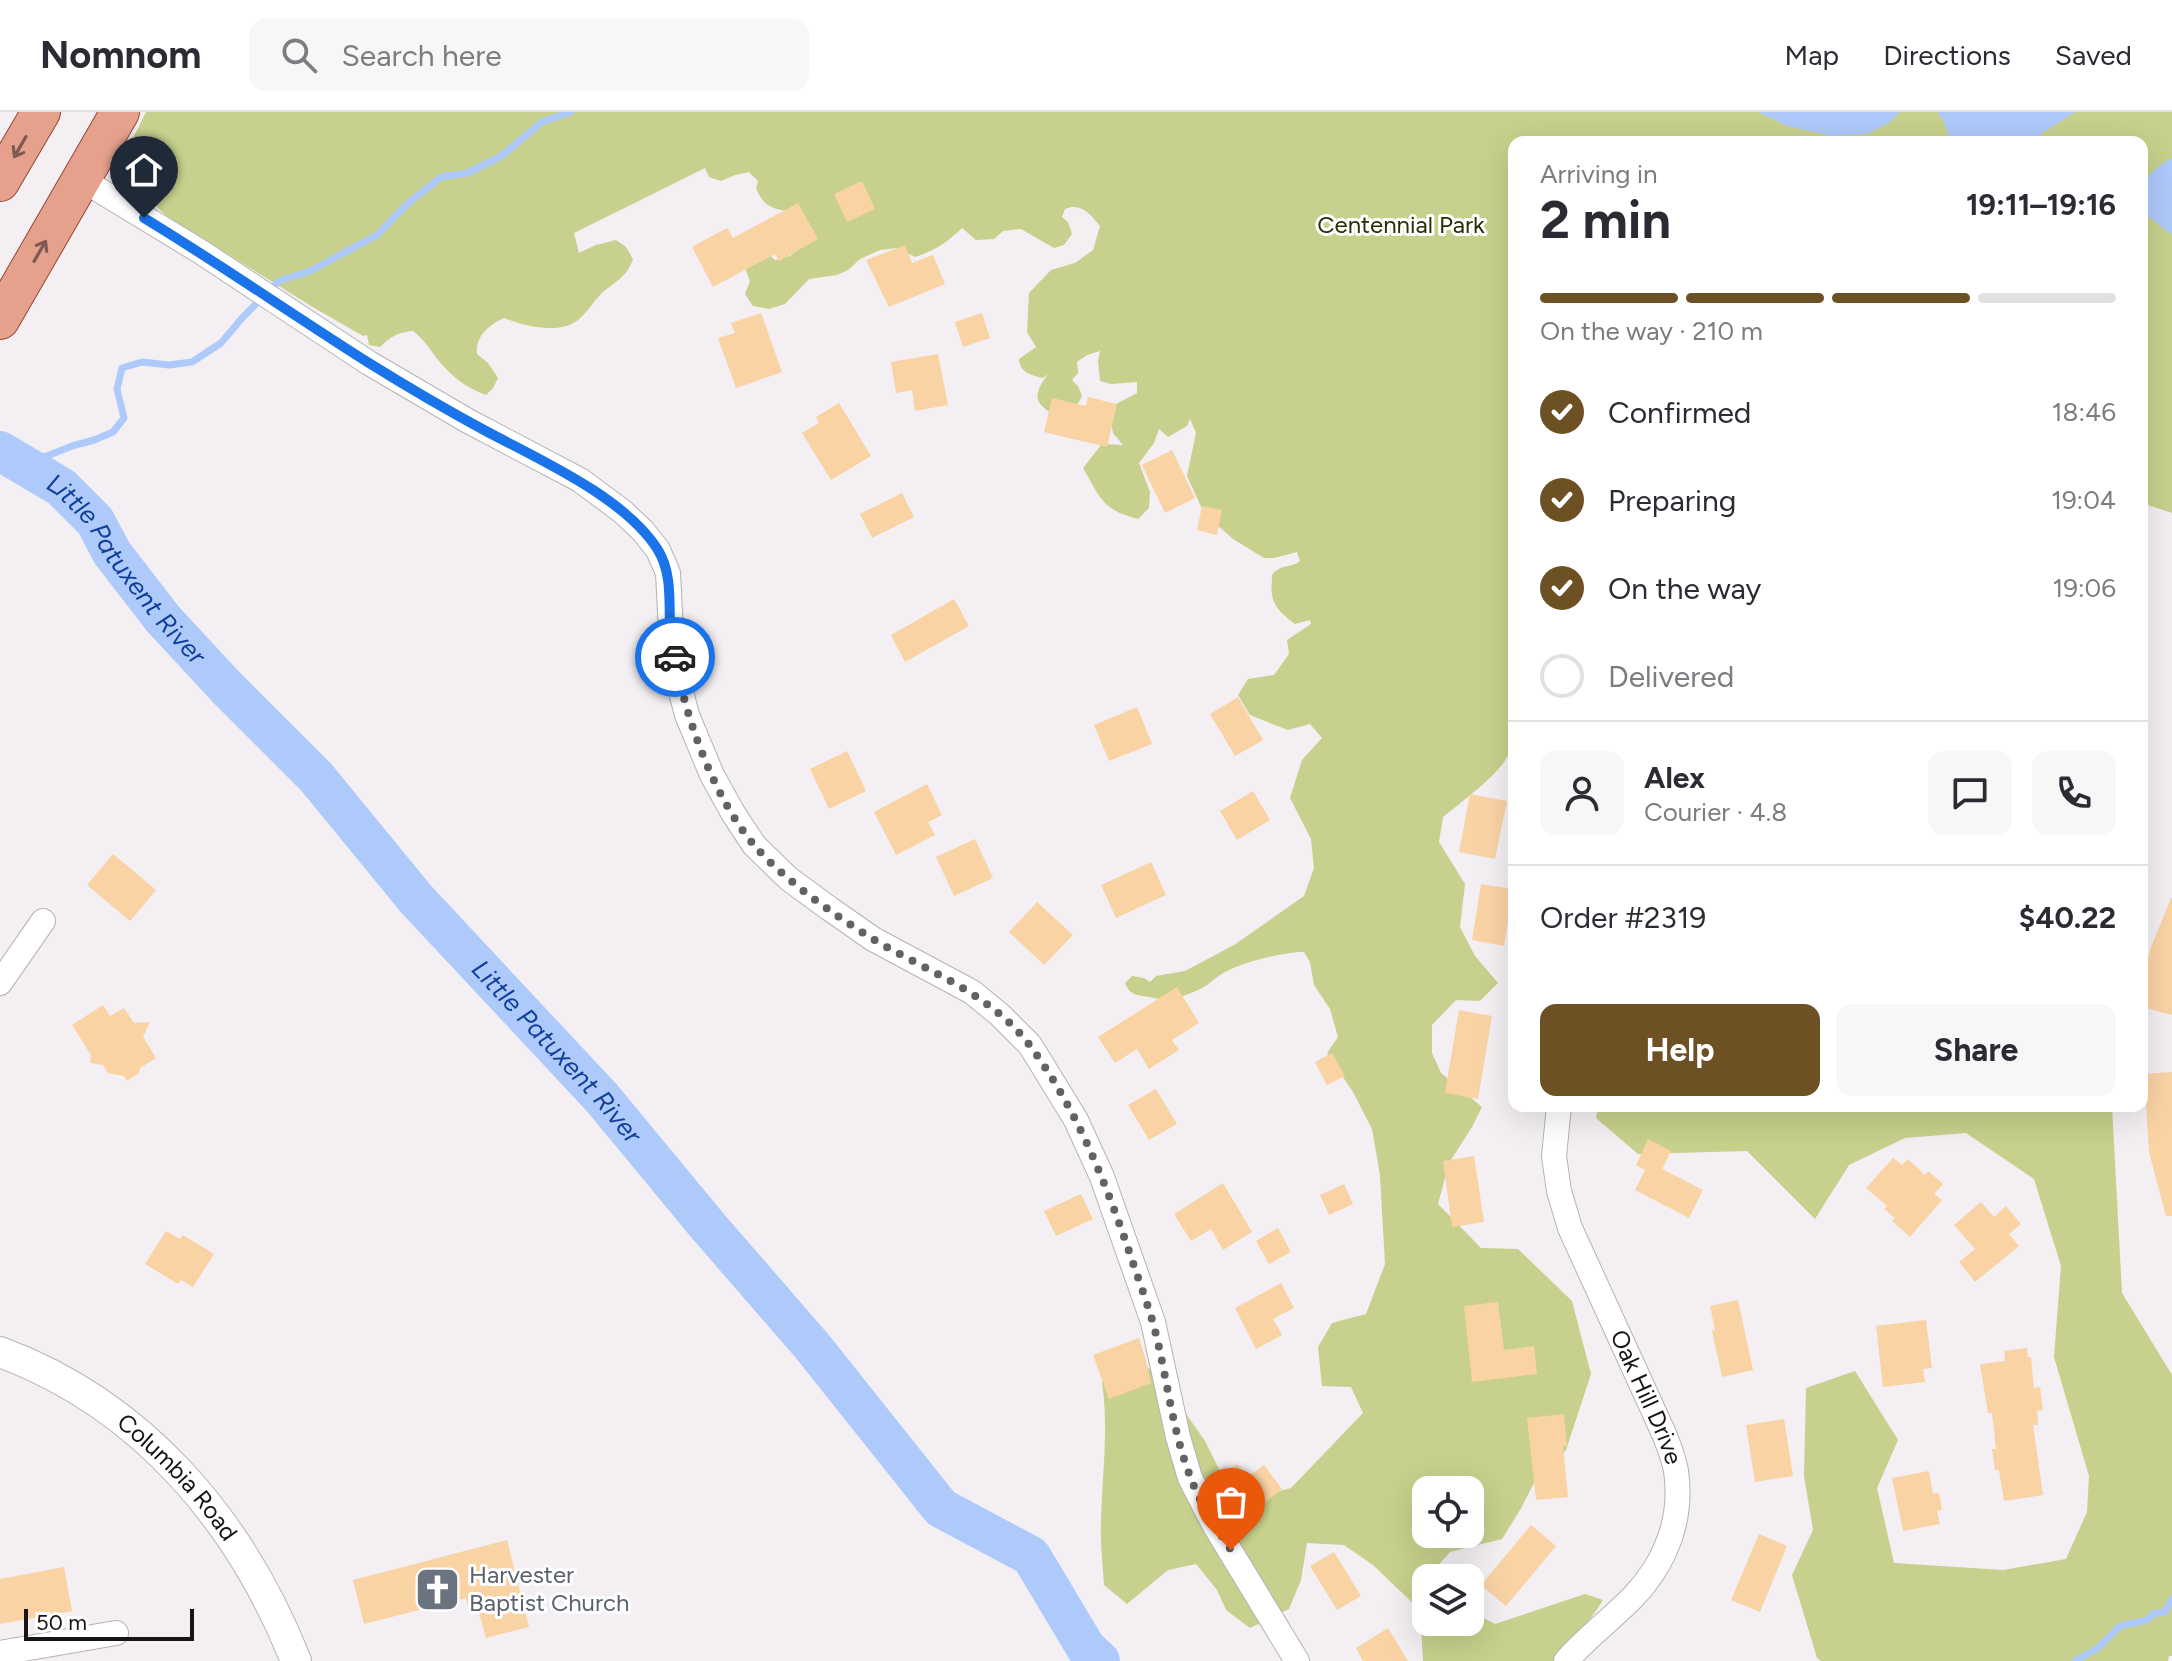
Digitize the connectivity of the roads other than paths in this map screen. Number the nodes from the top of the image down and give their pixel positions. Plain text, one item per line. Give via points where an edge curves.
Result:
1 (41, 112) edge
2 (120, 112) edge
3 (81, 179) junction
4 (0, 182) edge
5 (0, 320) edge
6 (43, 921) dead end
7 (0, 983) edge
8 (1558, 1112) edge
9 (0, 1352) edge
10 (116, 1633) dead end
11 (0, 1653) edge
12 (296, 1661) edge
13 (1297, 1661) edge
14 (1566, 1661) edge

1 -> 4 main road
2 - 3 main road
5 -> 3 main road
3 - 13 street via 369,363 580,480 643,531 668,573 671,632 687,715 715,780 754,845 789,879 873,939 972,992 1000,1015 1030,1045 1076,1120 1153,1322 1190,1478
6 - 7 street
8 - 14 street, Oak Hill Drive via 1554,1156 1559,1191 1665,1436 1676,1469 1679,1505 1657,1568
9 - 12 street, Columbia Road via 57,1378 106,1409 177,1468 244,1554
10 - 11 street

